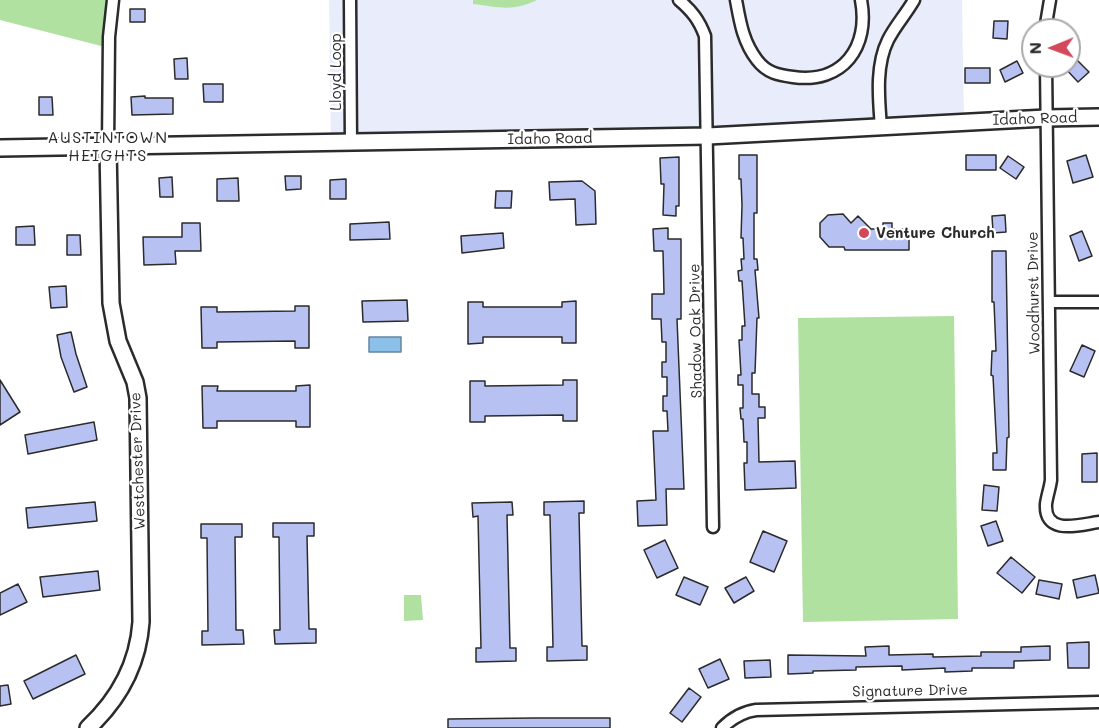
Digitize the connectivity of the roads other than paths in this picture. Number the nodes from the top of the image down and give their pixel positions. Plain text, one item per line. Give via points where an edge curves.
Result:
1 (113, 0) edge
2 (350, 0) edge
3 (679, 0) edge
4 (736, 0) edge
5 (861, 0) edge
6 (914, 0) edge
7 (1050, 0) edge
8 (1047, 18) edge
9 (1046, 78) edge
10 (1099, 117) edge
11 (1046, 118) junction
12 (881, 128) junction
13 (708, 135) junction
14 (351, 143) junction
15 (108, 147) junction
16 (0, 148) edge
17 (1049, 302) junction
18 (1099, 302) edge
19 (1099, 522) edge
20 (714, 527) dead end
21 (1099, 702) edge
22 (724, 726) edge
23 (88, 728) edge

1 - 15 street
2 - 14 street, Lloyd Loop
3 - 13 street, Shadow Oak Drive via 692,10 705,36
4 - 5 street via 744,39 758,62 773,74 805,79 830,74 855,52 864,16
6 - 12 street via 882,54
7 - 8 street
9 - 11 street, Woodhurst Drive
10 - 11 street, Idaho Road
11 - 12 street, Idaho Road
11 - 17 street, Woodhurst Drive
12 - 13 street, Idaho Road
13 - 14 street, Idaho Road
13 - 20 street, Shadow Oak Drive
14 - 15 street, Idaho Road
15 - 16 street, Idaho Road
15 - 23 street, Westchester Drive via 111,303 118,341 138,398 141,622 126,680 109,707
17 - 18 street
17 - 19 street, Woodhurst Drive via 1051,480 1046,503 1050,518 1060,526
21 - 22 street, Signature Drive via 756,710 743,713

